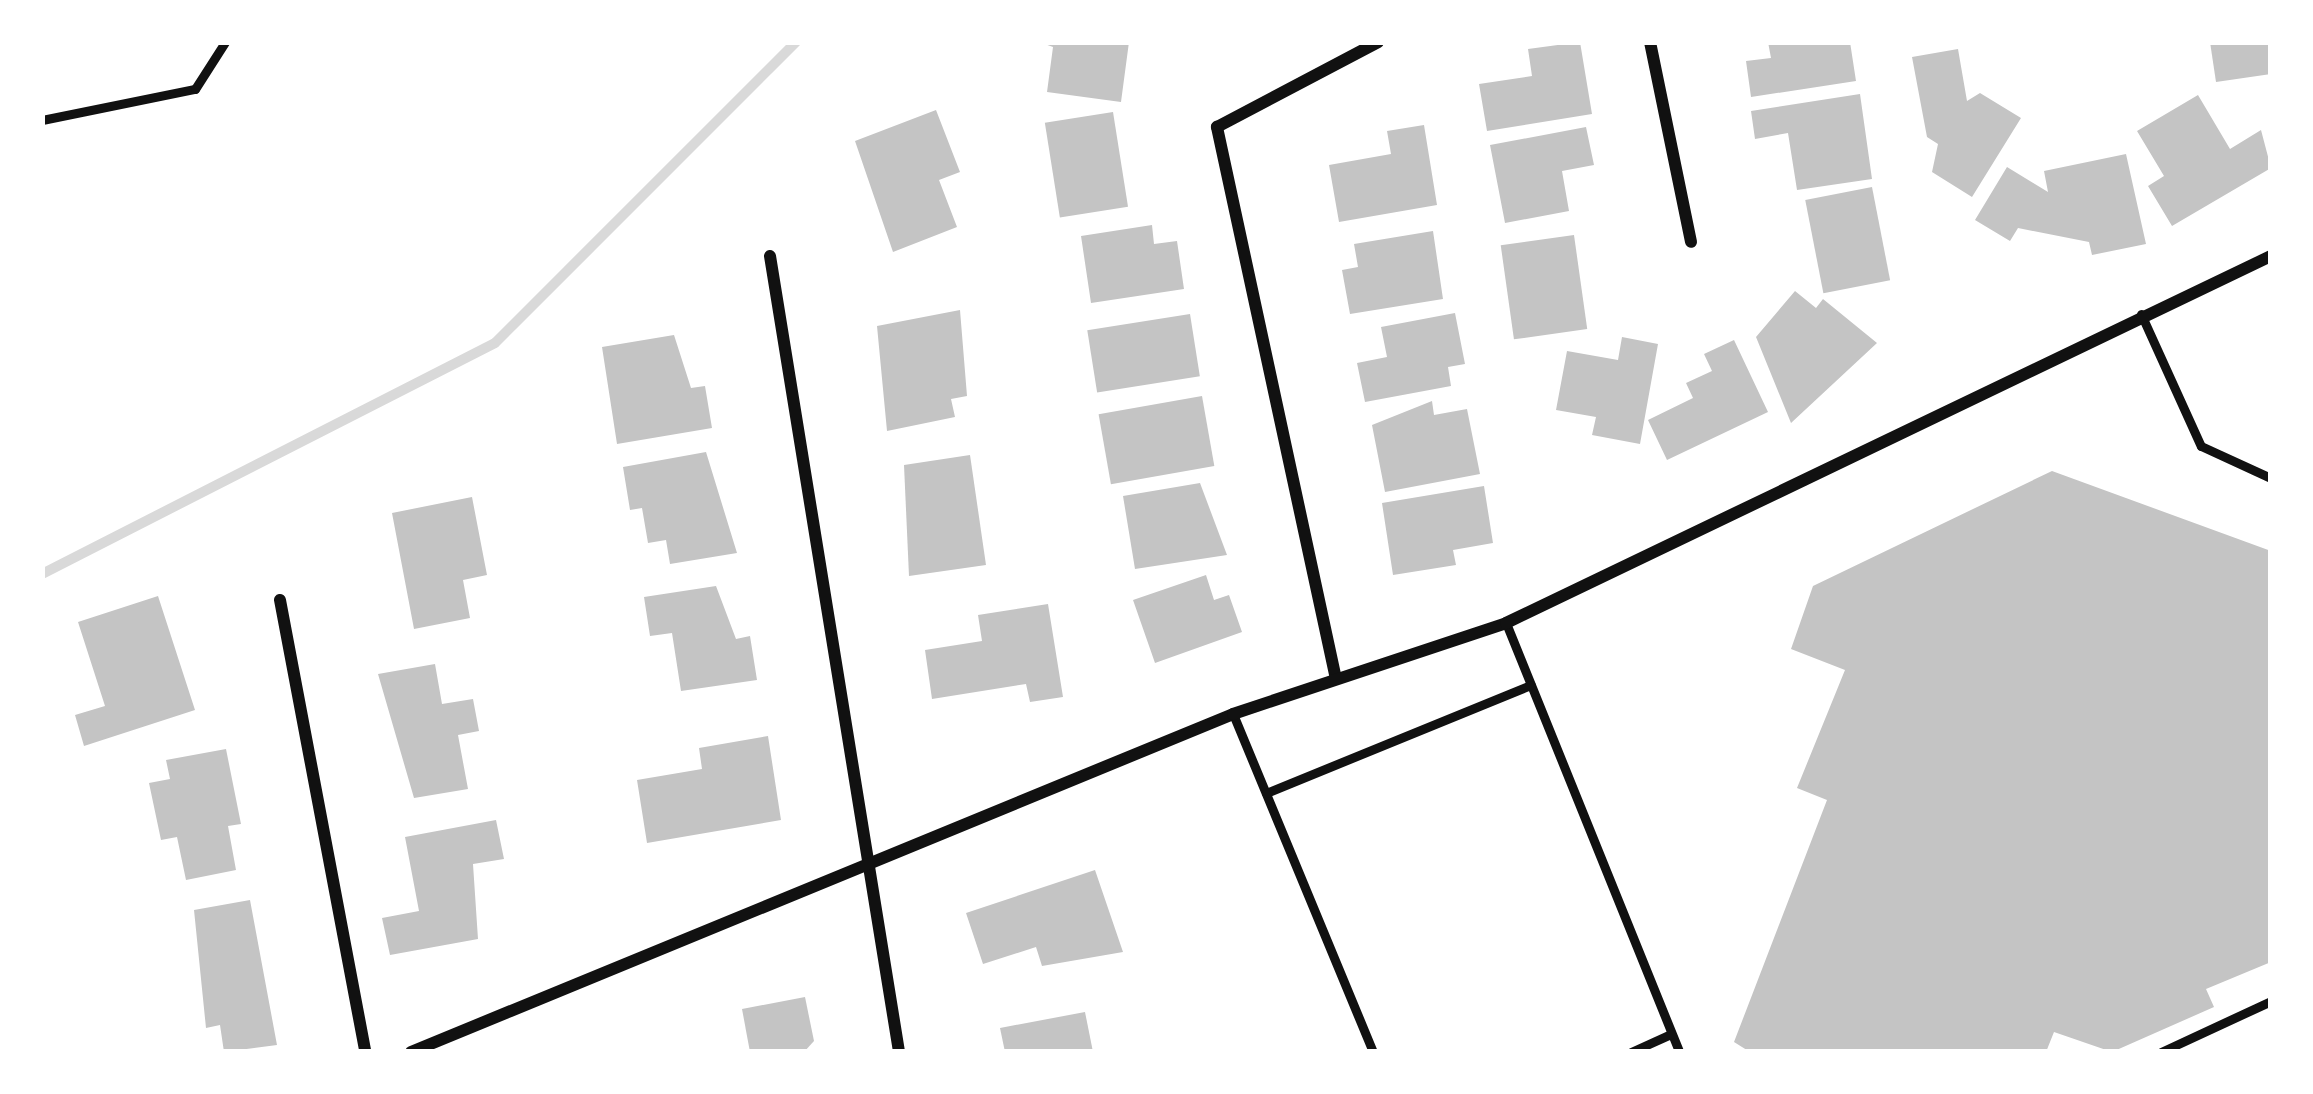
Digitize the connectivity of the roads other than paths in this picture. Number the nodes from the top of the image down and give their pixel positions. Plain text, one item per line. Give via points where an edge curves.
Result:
1 (225, 42) edge
2 (1378, 42) edge
3 (1650, 42) edge
4 (42, 120) edge
5 (1691, 242) dead end
6 (770, 256) dead end
7 (2271, 256) edge
8 (2140, 314) junction
9 (2271, 478) edge
10 (280, 600) dead end
11 (1506, 623) junction
12 (1336, 679) junction
13 (1531, 685) junction
14 (1232, 714) junction
15 (1266, 793) junction
16 (869, 860) junction
17 (2271, 1001) edge
18 (1672, 1034) junction
19 (364, 1052) edge
20 (411, 1052) edge
21 (898, 1052) edge
22 (1373, 1052) edge
23 (1631, 1052) edge
24 (1679, 1052) edge
25 (2161, 1052) edge

1 - 4 lane via 195,89
2 - 12 street via 1217,128
3 - 5 street
6 - 16 street
7 - 8 street
8 - 9 lane via 2201,446
8 - 11 street
10 - 19 street
11 - 12 street
11 - 13 lane
12 - 14 street
13 - 15 lane
13 - 18 lane
14 - 15 lane
14 - 16 street
15 - 22 lane
16 - 20 street
16 - 21 street
17 - 25 lane
18 - 23 lane
18 - 24 lane

